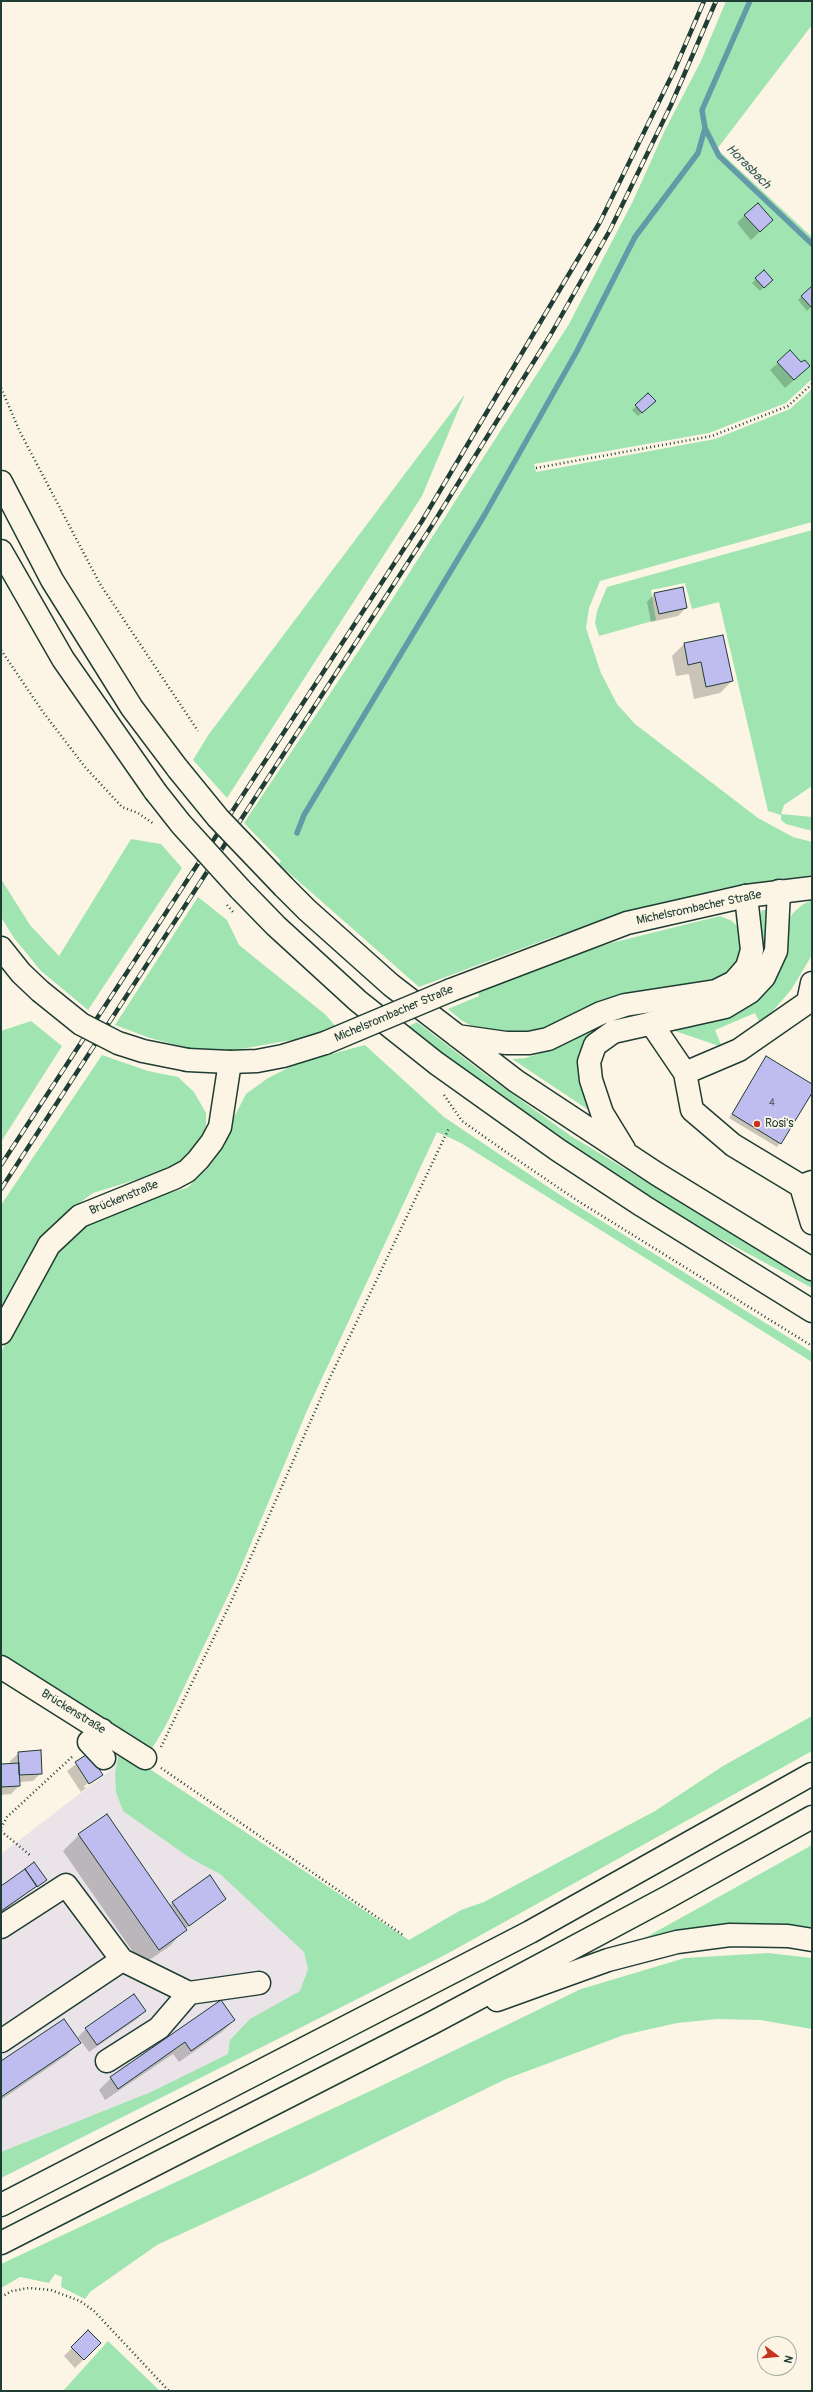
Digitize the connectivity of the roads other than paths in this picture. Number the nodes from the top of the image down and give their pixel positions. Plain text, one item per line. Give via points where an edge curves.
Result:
1 (1, 482) edge
2 (1, 551) edge
3 (812, 888) edge
4 (779, 891) junction
5 (746, 896) junction
6 (1, 948) edge
7 (811, 997) edge
8 (651, 1023) junction
9 (455, 1036) junction
10 (230, 1062) junction
11 (685, 1073) junction
12 (627, 1153) junction
13 (807, 1184) edge
14 (812, 1223) edge
15 (812, 1269) edge
16 (812, 1311) edge
17 (1, 1333) edge
18 (1, 1667) edge
19 (95, 1736) junction
20 (104, 1758) dead end
21 (149, 1761) road end
22 (812, 1774) edge
23 (812, 1817) edge
24 (1, 1927) edge
25 (812, 1940) edge
26 (122, 1960) junction
27 (259, 1983) dead end
28 (189, 1993) junction
29 (432, 2023) junction
30 (1, 2042) edge
31 (107, 2062) dead end
32 (1, 2205) edge
33 (1, 2243) edge

1 - 9 main road, bridge via 52,580 132,708 218,818 306,910 391,985
2 - 16 main road, bridge via 63,659 155,791 181,824 276,926 358,1001 436,1063 558,1150
3 - 4 main road, Michelsrombacher Straße
4 - 5 main road, Michelsrombacher Straße
4 - 8 main road via 776,951 764,977 750,992 725,1007
5 - 9 main road via 752,950 747,967 734,982 716,991 625,1005 601,1013 548,1039 529,1043 506,1043
5 - 10 main road, Michelsrombacher Straße, bridge via 627,924 283,1056
6 - 10 main road, Michelsrombacher Straße, bridge via 40,991 81,1024 118,1043 143,1052 188,1060
7 - 11 main road via 739,1050
8 - 11 main road
8 - 12 main road via 613,1032 595,1045 589,1062 591,1080 602,1112
9 - 12 main road via 516,1081
10 - 17 main road, Brückenstraße via 220,1127 198,1160 187,1171 174,1178 80,1216 49,1245
11 - 13 main road via 692,1110 733,1145
12 - 15 main road
13 - 14 main road
18 - 19 main road, Brückenstraße
19 - 20 main road
19 - 21 main road, Brückenstraße
22 - 32 main road via 530,1932
23 - 29 main road
24 - 26 main road via 66,1885
25 - 29 main road via 788,1936 730,1935 677,1942 608,1960
26 - 28 main road
26 - 30 main road
27 - 28 main road
28 - 31 main road via 158,2028
29 - 33 main road

